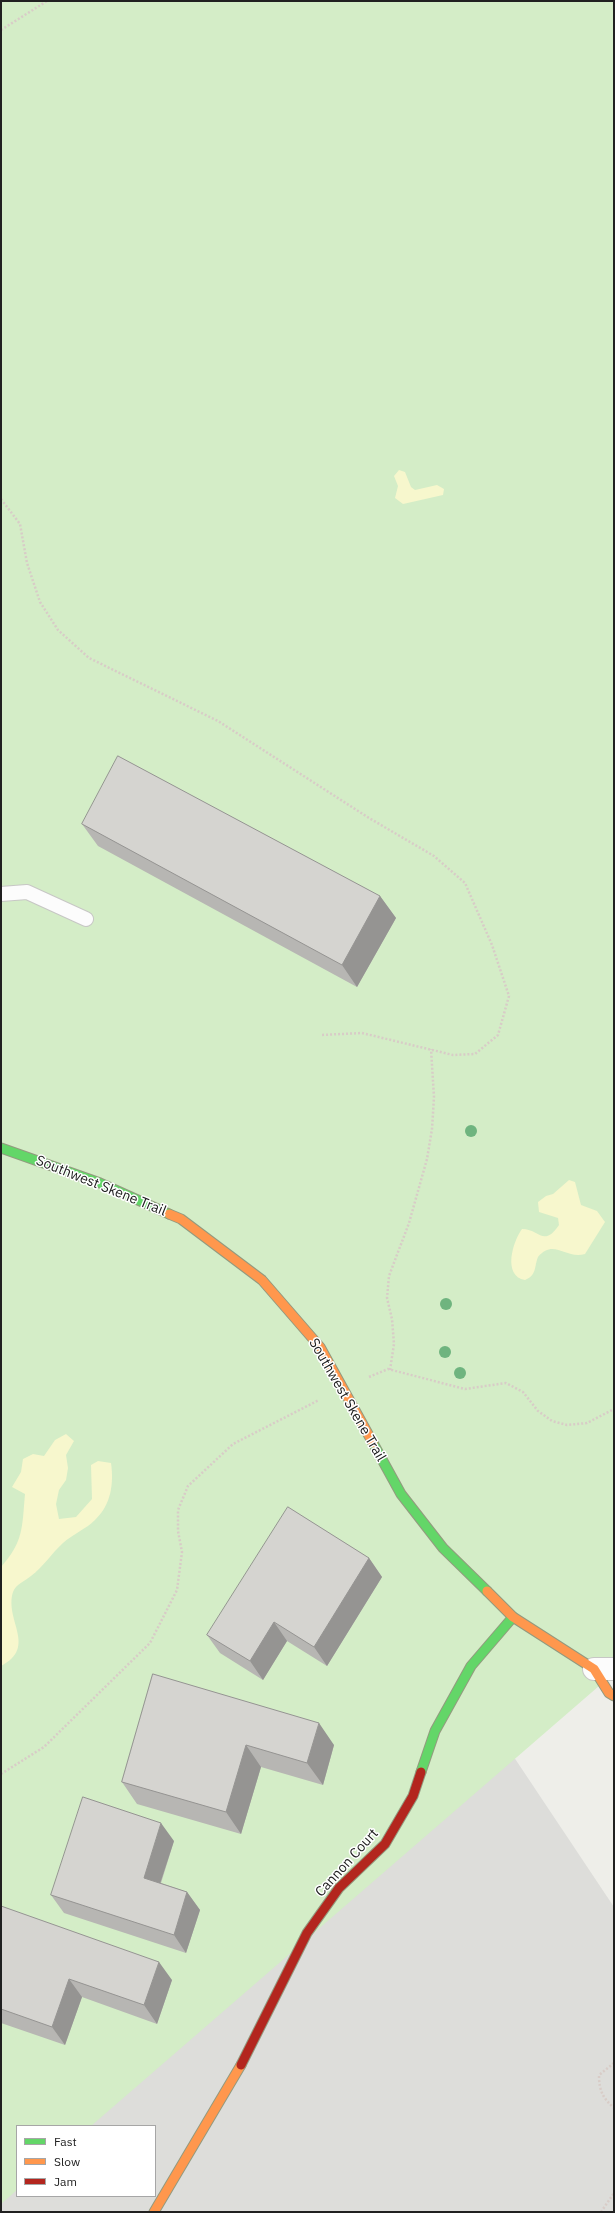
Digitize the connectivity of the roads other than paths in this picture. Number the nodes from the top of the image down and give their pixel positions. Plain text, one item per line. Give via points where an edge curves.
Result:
1 (1, 894) edge
2 (86, 919) dead end
3 (1, 1148) edge
4 (513, 1617) junction
5 (604, 1669) edge
6 (614, 1696) edge
7 (154, 2212) edge

1 - 2 lane via 27,892
3 - 4 street, Southwest Skene Trail via 100,1183 181,1219 262,1280 320,1347 401,1494 443,1548
4 - 5 street, Southwest Skene Trail
4 - 7 street, Cannon Court via 468,1673 435,1731 413,1796 385,1844 339,1888 307,1933 234,2080
5 - 6 street, Southwest Skene Trail via 610,1693

